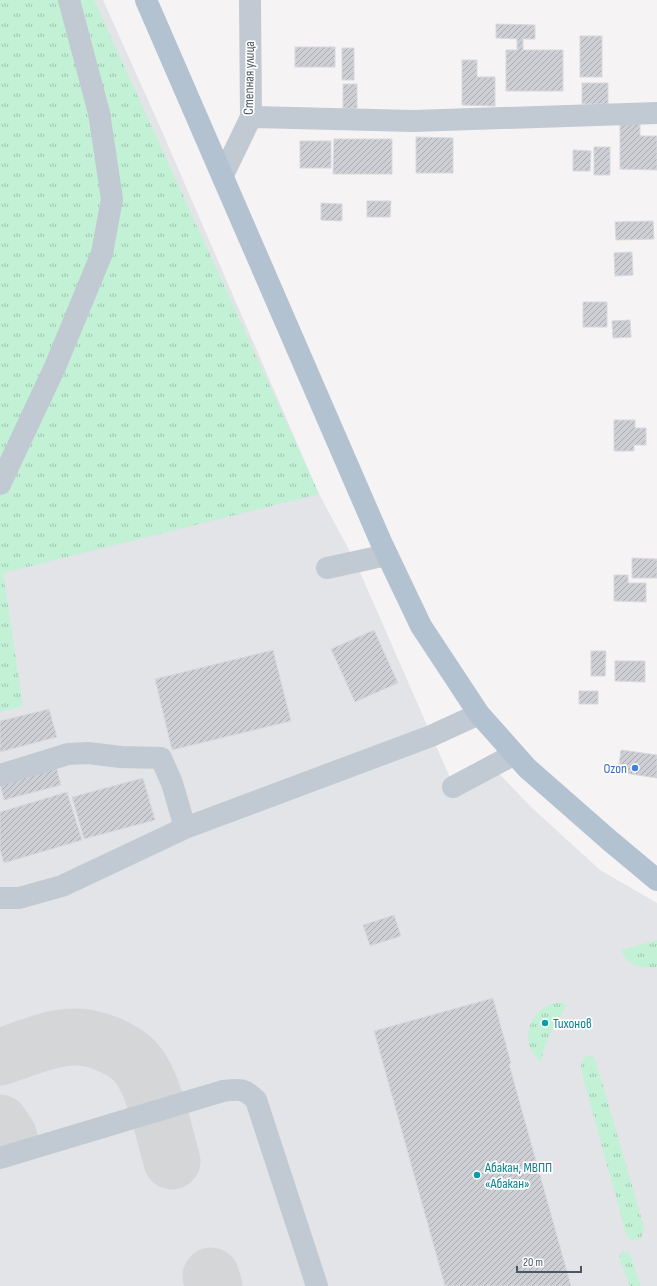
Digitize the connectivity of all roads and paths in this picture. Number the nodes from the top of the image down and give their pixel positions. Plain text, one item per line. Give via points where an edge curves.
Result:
1 (69, 0) edge
2 (146, 0) edge
3 (250, 0) edge
4 (657, 113) edge
5 (251, 117) junction
6 (223, 176) junction
7 (0, 484) edge
8 (387, 554) junction
9 (327, 568) dead end
10 (479, 714) junction
11 (513, 754) junction
12 (0, 775) edge
13 (453, 788) dead end
14 (185, 828) junction
15 (657, 880) edge
16 (0, 898) edge
17 (0, 1158) edge
18 (317, 1286) edge

1 - 7 street via 100,113 112,198 102,254 55,367
2 - 6 main road
3 - 5 street, Степная улица
4 - 5 street via 413,120
5 - 6 street, Степная улица
6 - 8 main road
8 - 9 street
8 - 10 main road via 421,626
10 - 11 main road
10 - 14 street via 431,736
11 - 13 street
11 - 15 main road
12 - 14 street via 68,754 161,758 172,782
14 - 16 street via 62,886 19,898
17 - 18 street via 223,1091 239,1089 248,1092 256,1100

